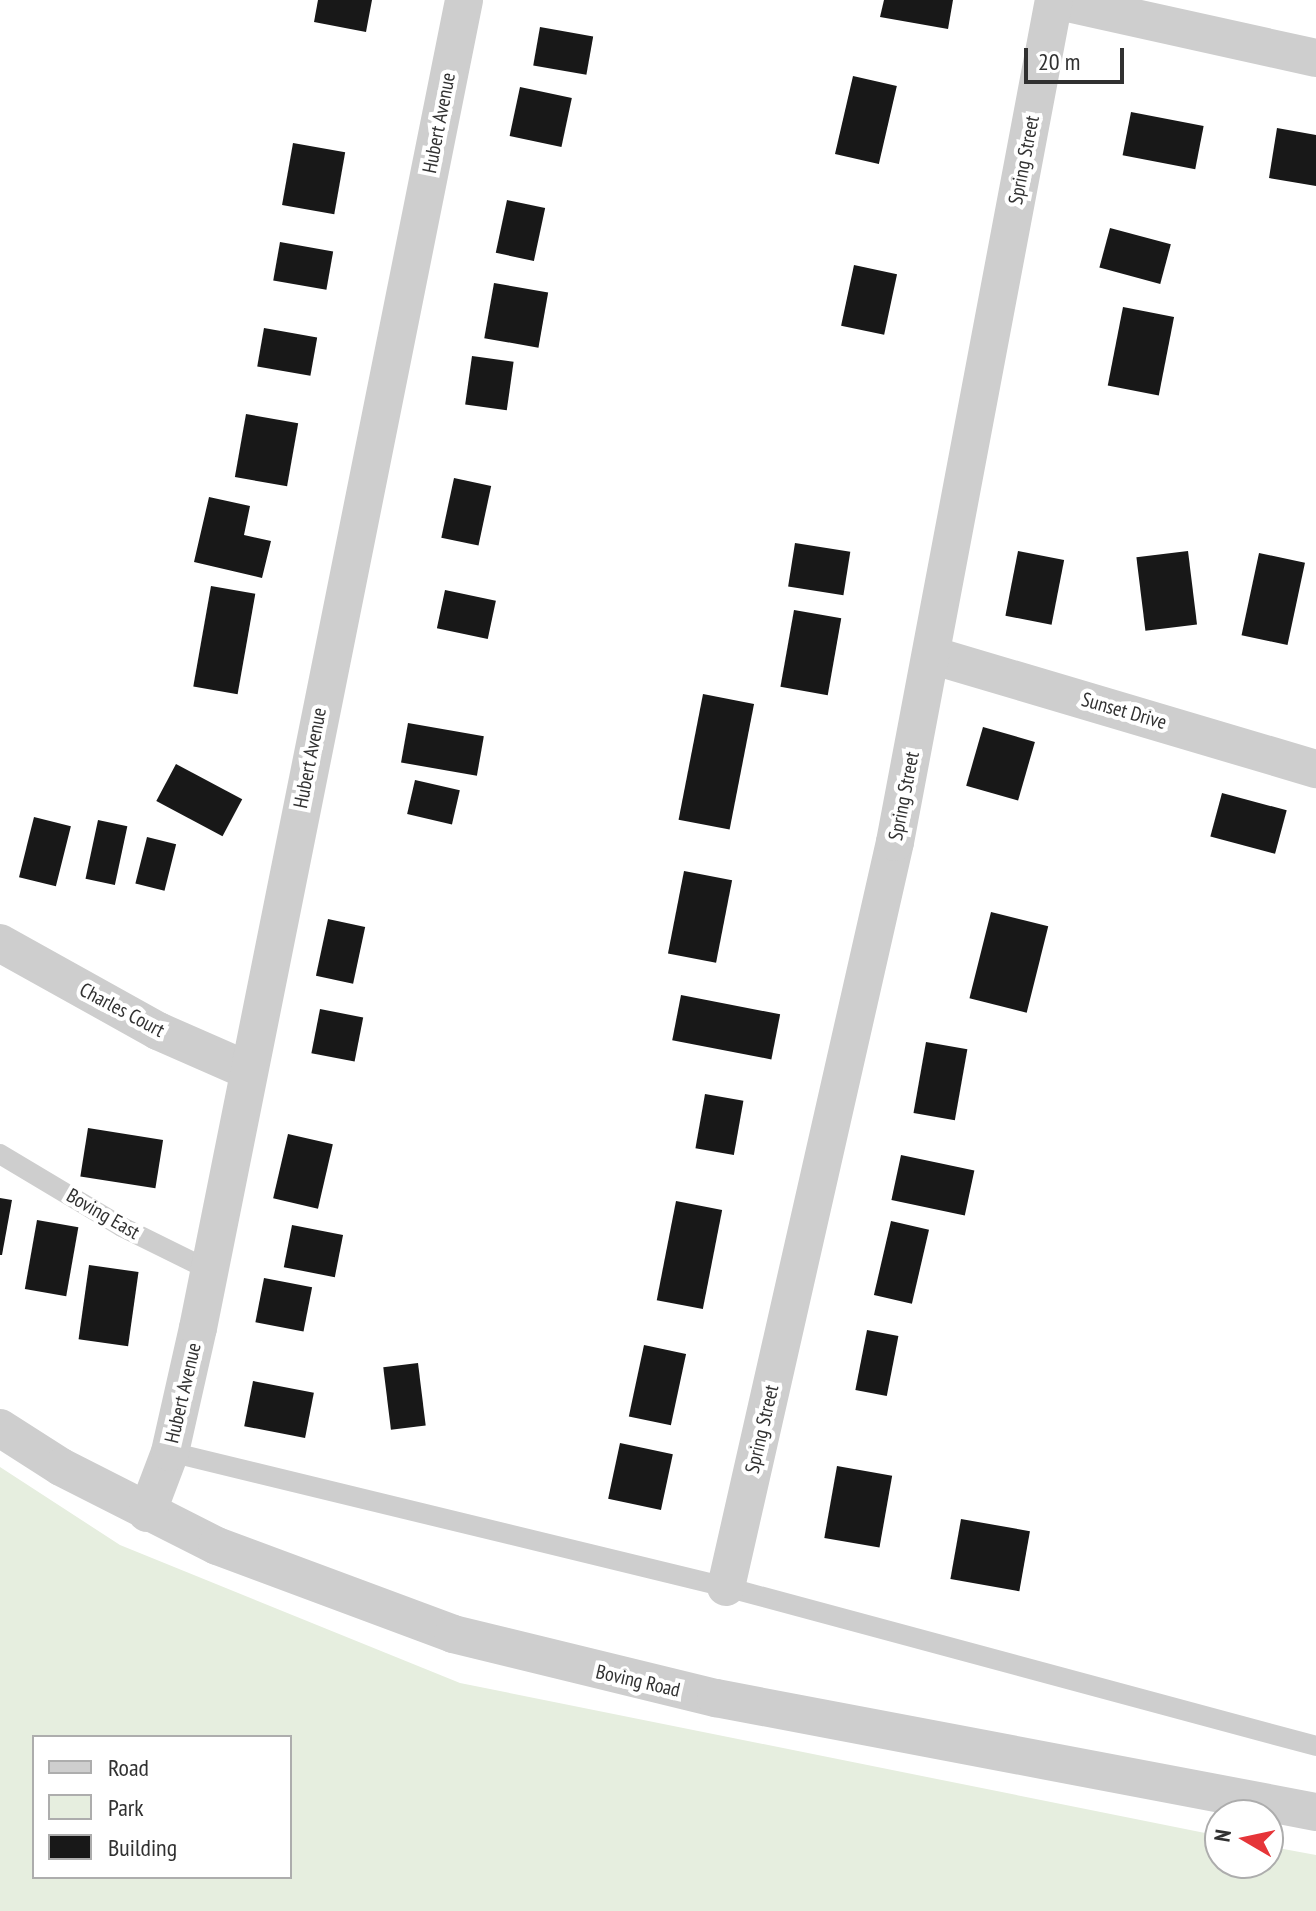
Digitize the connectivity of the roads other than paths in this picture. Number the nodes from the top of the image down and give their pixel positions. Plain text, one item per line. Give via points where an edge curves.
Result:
1 (464, 0) edge
2 (1054, 0) edge
3 (1316, 58) edge
4 (931, 655) junction
5 (1316, 769) edge
6 (0, 943) edge
7 (247, 1070) junction
8 (0, 1154) edge
9 (209, 1270) junction
10 (0, 1428) edge
11 (170, 1452) junction
12 (147, 1513) junction
13 (726, 1587) junction
14 (1316, 1746) edge
15 (1316, 1812) edge

1 - 7 street, Hubert Avenue
2 - 3 street
2 - 4 street, Spring Street
4 - 5 street, Sunset Drive
4 - 13 street, Spring Street via 895,842
6 - 7 street, Charles Court via 158,1031
7 - 9 street, Hubert Avenue
8 - 9 lane, Boving East via 122,1227
9 - 11 street, Hubert Avenue
10 - 12 street, Boving Road
11 - 12 street, Hubert Avenue
11 - 13 lane
12 - 15 street, Boving Road via 337,1595 549,1661
13 - 14 lane

